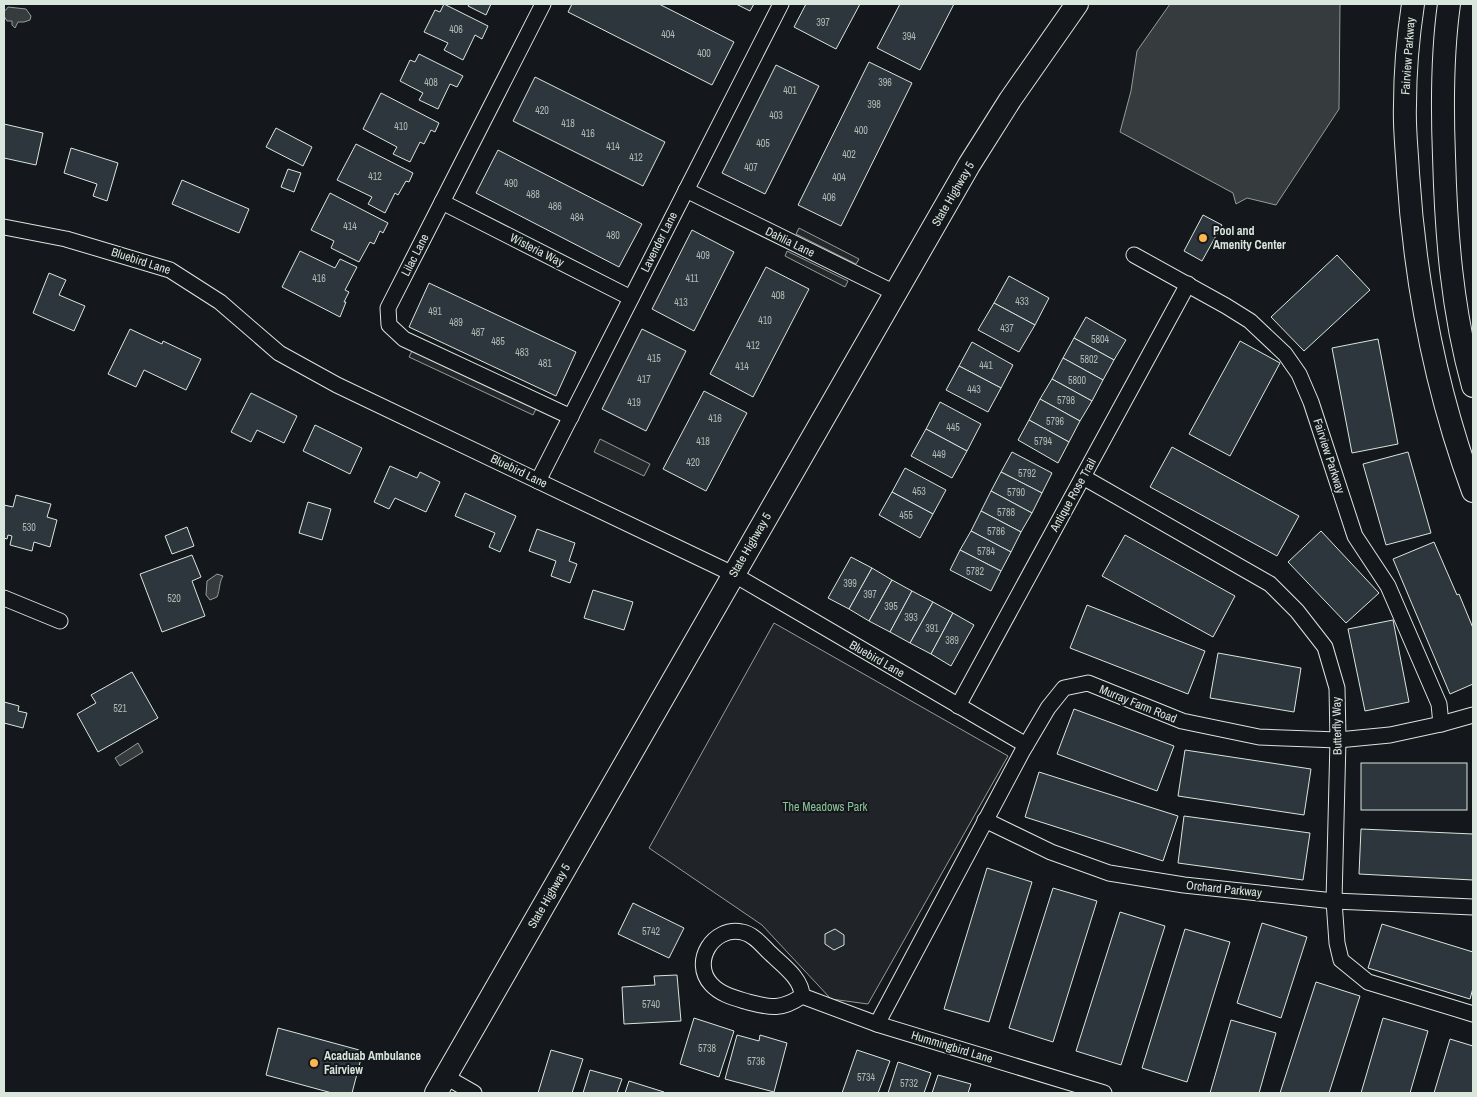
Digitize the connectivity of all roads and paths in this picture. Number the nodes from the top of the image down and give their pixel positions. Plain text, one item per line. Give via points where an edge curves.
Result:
1 (543, 4) edge
2 (781, 4) edge
3 (1077, 4) edge
4 (1413, 4) edge
5 (1449, 4) edge
6 (686, 190) junction
7 (442, 202) junction
8 (4, 227) edge
9 (1134, 255) dead end
10 (1188, 284) junction
11 (895, 293) junction
12 (631, 298) junction
13 (1473, 386) edge
14 (571, 417) junction
15 (1082, 477) junction
16 (538, 481) junction
17 (1473, 491) edge
18 (733, 574) junction
19 (4, 598) edge
20 (60, 621) dead end
21 (958, 706) junction
22 (1473, 715) edge
23 (1441, 724) junction
24 (1338, 740) junction
25 (1026, 745) junction
26 (986, 820) junction
27 (1334, 901) junction
28 (1473, 907) edge
29 (802, 996) junction
30 (1473, 1014) edge
31 (877, 1024) junction
32 (441, 1085) edge
33 (474, 1093) edge
34 (1104, 1093) edge

1 - 7 street, Lilac Lane
2 - 6 street, Lavender Lane
3 - 11 main road, State Highway 5 via 1010,100
4 - 17 main road, Fairview Parkway via 1405,106 1410,210 1420,289 1437,378
5 - 13 main road via 1442,107 1445,222 1454,294
6 - 11 street, Dahlia Lane
6 - 12 street, Lavender Lane
7 - 12 street, Wisteria Way
7 - 14 street, Lilac Lane via 388,308 389,325 404,339
8 - 16 street, Bluebird Lane via 66,239 170,270 220,302 279,353
9 - 10 street, Fairview Parkway
10 - 15 street, Antique Rose Trail
10 - 23 street, Fairview Parkway via 1250,321 1284,354 1299,374 1355,536 1388,586 1439,704
11 - 18 main road, State Highway 5
12 - 14 street, Lavender Lane
14 - 16 street, Lavender Lane
15 - 21 street, Antique Rose Trail
15 - 24 street, Butterfly Way via 1270,584 1297,611 1325,647 1337,688
16 - 18 street, Bluebird Lane
18 - 21 street, Bluebird Lane
18 - 32 main road, State Highway 5
19 - 20 street
21 - 25 street, Bluebird Lane
22 - 23 street, Murray Farm Road
23 - 24 street, Murray Farm Road via 1390,735
24 - 25 street, Murray Farm Road via 1259,737 1182,721 1088,684 1064,688
24 - 27 street, Butterfly Way
25 - 26 street, Murray Farm Road
26 - 27 street, Orchard Parkway via 1051,852 1109,873 1184,885
26 - 31 street, Murray Farm Road
27 - 28 street, Orchard Parkway
27 - 30 street, Butterfly Way via 1341,960 1368,982
29 - 29 street via 797,979 755,938 743,932 722,934 711,942 704,955 703,968 710,984 723,994 767,1007 792,1003
29 - 31 street, Hummingbird Lane
31 - 34 street, Hummingbird Lane
32 - 33 street

